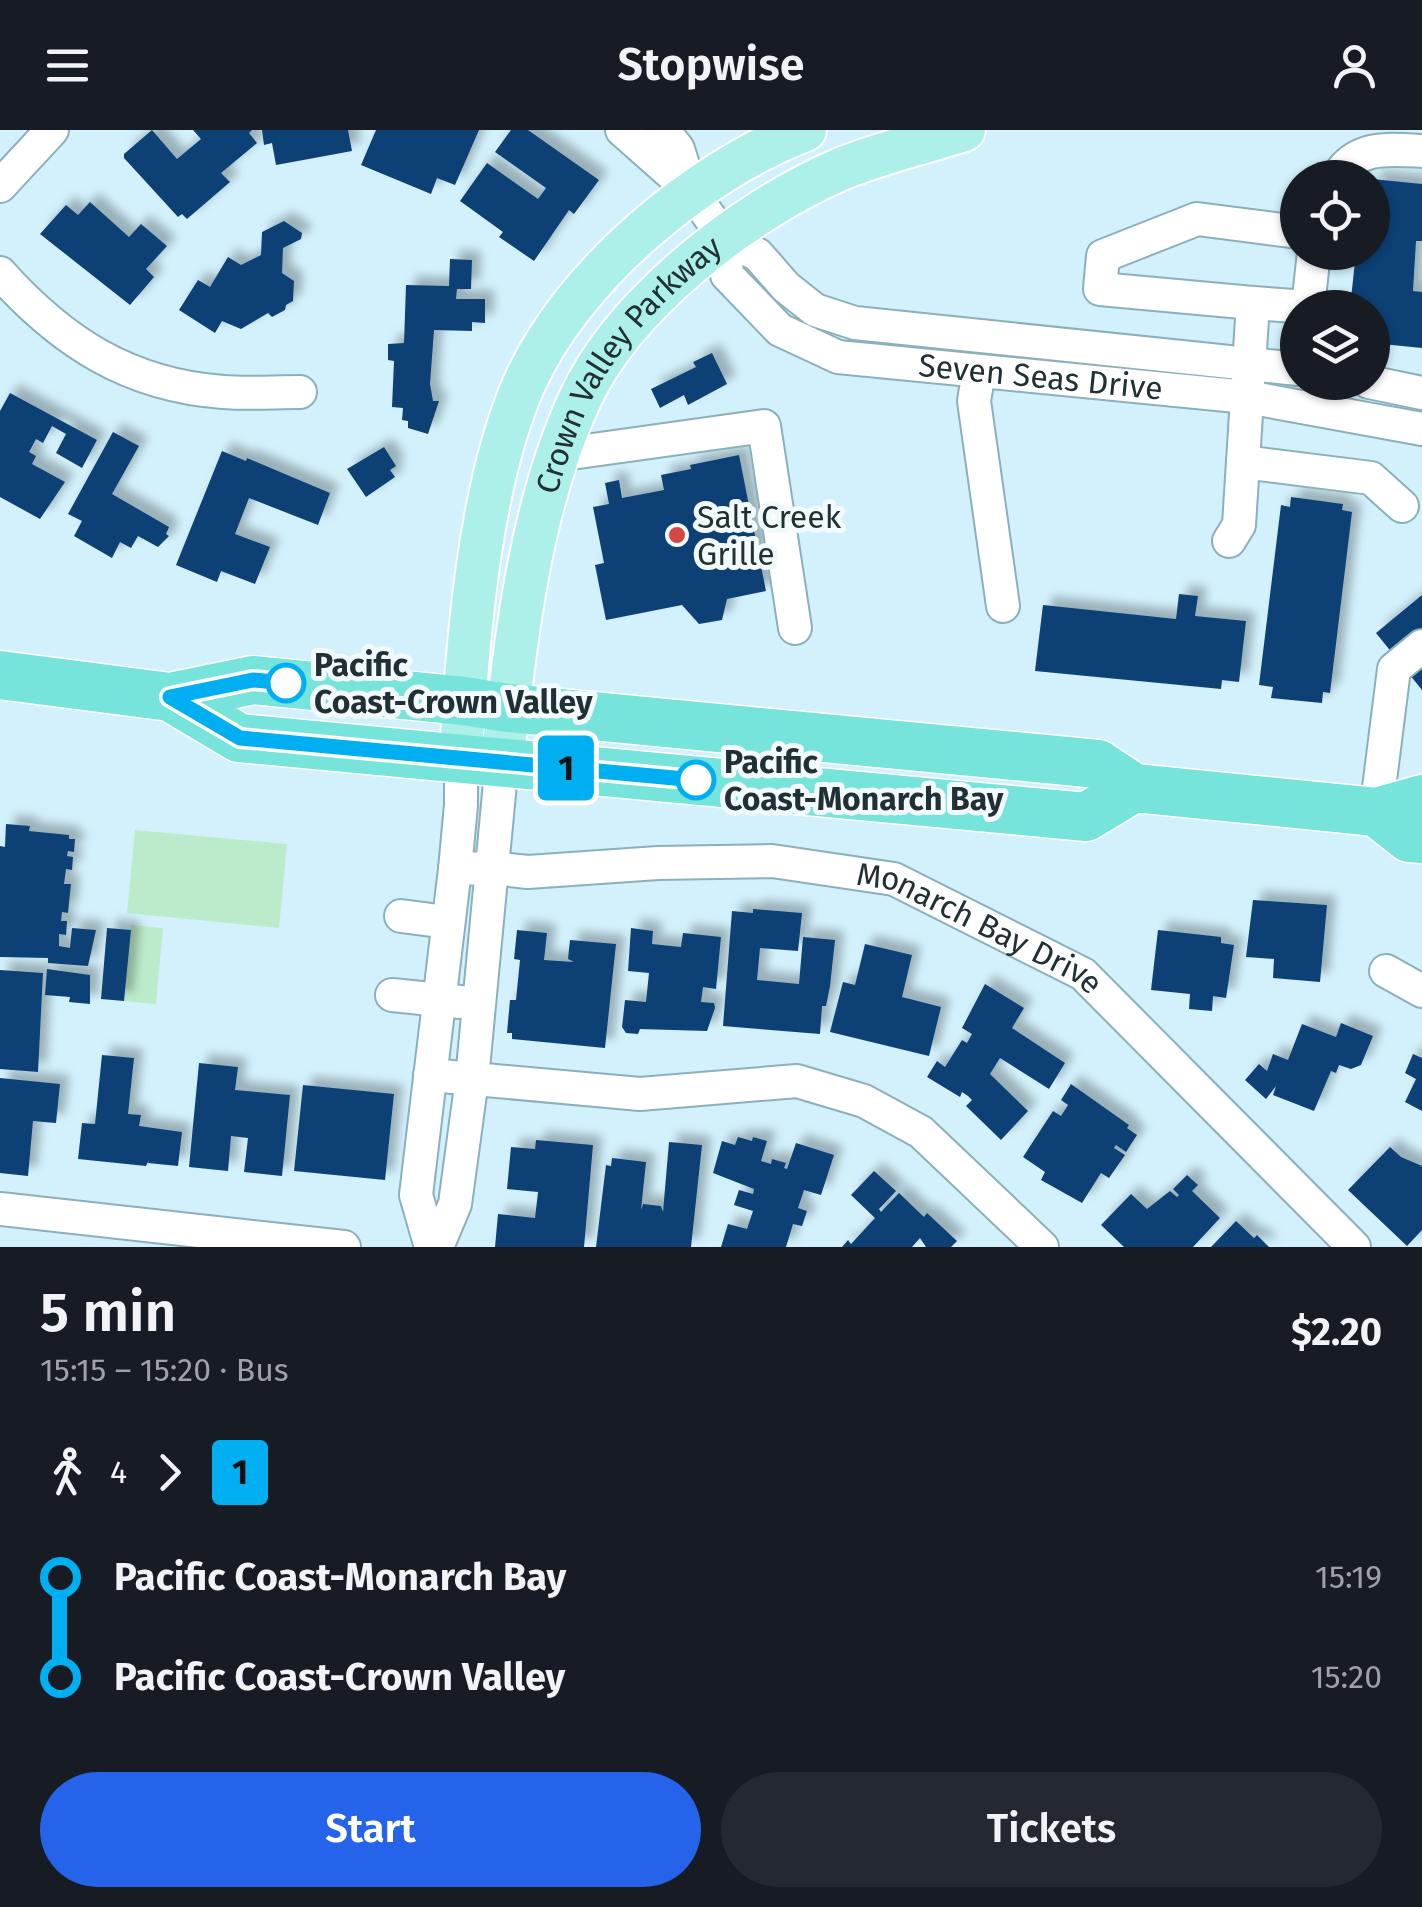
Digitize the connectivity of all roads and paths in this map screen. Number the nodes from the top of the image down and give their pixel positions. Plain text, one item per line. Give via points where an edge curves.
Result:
1 (52, 130) edge
2 (622, 130) edge
3 (663, 130) edge
4 (805, 130) edge
5 (964, 130) edge
6 (1422, 151) edge
7 (1351, 160) edge
8 (0, 186) edge
9 (690, 191) junction
10 (1280, 230) edge
11 (724, 237) junction
12 (0, 273) edge
13 (1253, 303) junction
14 (1280, 305) edge
15 (1249, 363) junction
16 (1280, 367) edge
17 (978, 371) junction
18 (1390, 386) edge
19 (300, 392) dead end
20 (1422, 392) edge
21 (1247, 397) junction
22 (1422, 429) edge
23 (557, 454) junction
24 (1243, 462) junction
25 (1402, 506) dead end
26 (1230, 542) dead end
27 (1003, 606) dead end
28 (795, 628) dead end
29 (1422, 646) edge
30 (0, 676) edge
31 (170, 697) junction
32 (486, 704) junction
33 (482, 759) junction
34 (1134, 788) junction
35 (1406, 818) edge
36 (492, 868) junction
37 (455, 869) junction
38 (401, 916) dead end
39 (448, 922) junction
40 (1386, 971) dead end
41 (1422, 991) edge
42 (392, 996) dead end
43 (438, 1001) junction
44 (479, 1003) junction
45 (430, 1074) junction
46 (472, 1079) junction
47 (0, 1209) edge
48 (344, 1247) edge
49 (434, 1247) edge
50 (1042, 1247) edge
51 (1354, 1247) edge

1 - 8 street
2 - 9 street, Seven Seas Drive
3 - 9 street, Seven Seas Drive via 678,149
4 - 9 main road, Crown Valley Parkway
5 - 11 main road, Crown Valley Parkway via 843,168
6 - 7 street via 1383,149
9 - 11 street, Seven Seas Drive
9 - 32 main road, Crown Valley Parkway via 600,273 524,383 483,533
10 - 13 street via 1197,219 1103,256 1100,289
11 - 15 street, Seven Seas Drive via 758,255 815,310 855,323
11 - 17 street, Seven Seas Drive via 727,275 780,330 838,357
11 - 23 main road, Crown Valley Parkway via 676,276 624,334 581,397
12 - 19 street via 80,347 144,378 223,392
13 - 14 street
13 - 15 street
15 - 16 street, Seven Seas Drive
15 - 21 street
17 - 21 street, Seven Seas Drive
17 - 27 street via 974,401
18 - 20 street
21 - 22 street, Seven Seas Drive
21 - 24 street
23 - 28 street via 764,426
23 - 32 main road, Crown Valley Parkway
24 - 25 street via 1371,478
24 - 26 street via 1238,525
29 - 35 street via 1394,669
30 - 31 highway
31 - 32 highway via 253,680
31 - 33 highway via 240,738
32 - 33 main road, Crown Valley Parkway
32 - 34 highway via 1098,764
33 - 34 highway via 1086,817
33 - 36 street
33 - 37 street via 461,804
34 - 35 highway
36 - 37 street, Monarch Bay Drive
36 - 44 street
36 - 51 street, Monarch Bay Drive via 772,861 894,878 1083,974
37 - 39 street
38 - 39 street
39 - 43 street
40 - 41 street
42 - 43 street
43 - 44 street
43 - 45 street
44 - 46 street
45 - 46 street
45 - 49 street via 416,1195
46 - 49 street via 455,1204
46 - 50 street via 640,1094 796,1082 864,1102 921,1132
47 - 48 street

